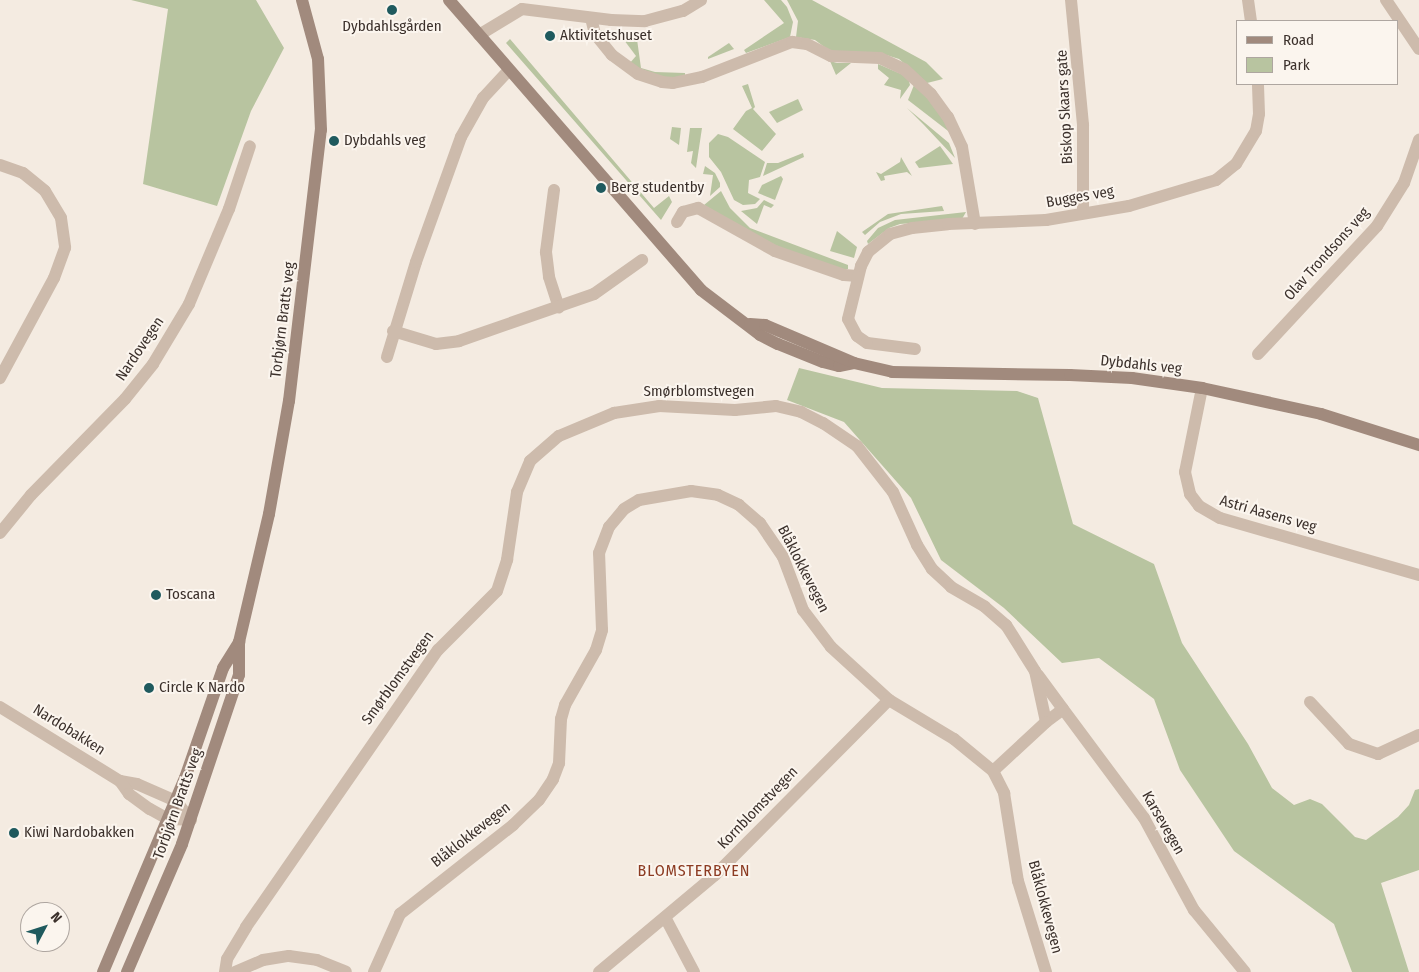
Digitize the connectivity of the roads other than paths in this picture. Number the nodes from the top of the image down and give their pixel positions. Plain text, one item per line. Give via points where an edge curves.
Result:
1 (302, 0) edge
2 (449, 0) edge
3 (701, 0) edge
4 (1071, 0) edge
5 (1248, 0) edge
6 (1386, 0) edge
7 (591, 18) junction
8 (1251, 20) edge
9 (479, 35) junction
10 (1419, 48) edge
11 (509, 70) junction
12 (1258, 85) edge
13 (1419, 140) edge
14 (250, 146) dead end
15 (0, 165) edge
16 (554, 190) dead end
17 (1083, 213) junction
18 (677, 222) dead end
19 (975, 224) junction
20 (642, 260) dead end
21 (858, 276) junction
22 (560, 307) junction
23 (394, 332) junction
24 (915, 349) dead end
25 (1258, 354) dead end
26 (387, 357) dead end
27 (0, 378) edge
28 (1202, 388) junction
29 (1419, 445) edge
30 (0, 533) edge
31 (1419, 576) edge
32 (239, 642) junction
33 (1035, 671) junction
34 (889, 700) junction
35 (1310, 702) dead end
36 (0, 707) edge
37 (1064, 709) junction
38 (1046, 722) junction
39 (1419, 735) edge
40 (993, 771) junction
41 (120, 781) junction
42 (176, 800) junction
43 (168, 819) junction
44 (191, 820) junction
45 (666, 919) junction
46 (103, 972) edge
47 (127, 972) edge
48 (226, 972) edge
49 (235, 972) edge
50 (346, 972) edge
51 (374, 972) edge
52 (599, 972) edge
53 (694, 972) edge
54 (1046, 972) edge
55 (1245, 972) edge

1 - 32 main road, Torbjørn Bratts veg via 318,59 321,130 289,401 269,514
2 - 9 main road, Dybdahls veg
3 - 7 street via 683,11 659,19
4 - 17 street, Biskop Skaars gate via 1084,124
5 - 8 street
6 - 10 street
7 - 9 street via 522,9
7 - 19 street via 595,34 612,55 638,74 662,82 679,83 702,77 792,42 807,44 831,56 880,58 897,65 918,80 948,117 962,147
9 - 11 main road, Dybdahls veg
11 - 23 street via 483,98 462,137
11 - 28 main road, Dybdahls veg via 684,273 719,304 750,324 765,325 854,364 913,374 1132,378
12 - 17 street, Bugges veg via 1256,131 1248,148 1226,173 1216,180 1164,197
13 - 25 street, Olav Trondsons veg via 1404,183 1377,226
14 - 30 street, Nardovegen via 229,209 189,304 153,364 125,399 31,495
15 - 27 street via 23,173 45,191 61,218 65,248 54,278
16 - 22 street via 546,252 549,277
17 - 19 street, Bugges veg via 1046,220
18 - 21 street via 683,212 698,208 775,251 836,273
19 - 21 street, Bugges veg via 912,228 890,234 868,252
20 - 22 street via 594,294
21 - 24 street, Bugges veg via 848,319 857,336 866,343
22 - 23 street via 446,344 424,342
23 - 26 street
28 - 29 main road, Dybdahls veg via 1321,414
28 - 31 street, Astri Aasens veg via 1186,472 1190,494 1199,506 1220,518
32 - 42 main road, Torbjørn Bratts veg via 223,668
32 - 44 main road, Torbjørn Bratts veg via 239,675
33 - 37 street, Smørblomstvegen
33 - 38 street, Smørblomstvegen
33 - 48 street, Smørblomstvegen via 1006,625 985,607 950,587 932,569 884,478 857,446 823,423 801,412 776,406 735,410 659,406 596,419 554,439 530,461 516,492 507,560 497,591 438,650 246,927 227,960
34 - 40 street, Blåklokkevegen via 954,739
34 - 45 street, Kornblomstvegen via 720,870
34 - 51 street, Blåklokkevegen via 821,635 803,610 775,543 743,508 718,495 691,491 665,493 632,504 608,527 600,545 602,630 596,650 565,705 561,719 559,763 553,779 539,800 513,825 400,914
35 - 39 street via 1349,744 1378,754
36 - 41 street, Nardobakken
37 - 38 street
37 - 55 street, Karsevegen via 1144,818 1194,910
38 - 40 street
40 - 54 street, Blåklokkevegen via 1004,793 1018,881
41 - 42 street, Nardobakken via 137,784
41 - 43 street, Nardobakken via 129,794
42 - 43 main road, Torbjørn Bratts veg
42 - 44 street
43 - 44 street
43 - 46 main road, Torbjørn Bratts veg
44 - 47 main road, Torbjørn Bratts veg
45 - 52 street, Kornblomstvegen
45 - 53 street
49 - 50 street via 263,960 289,956 317,960

